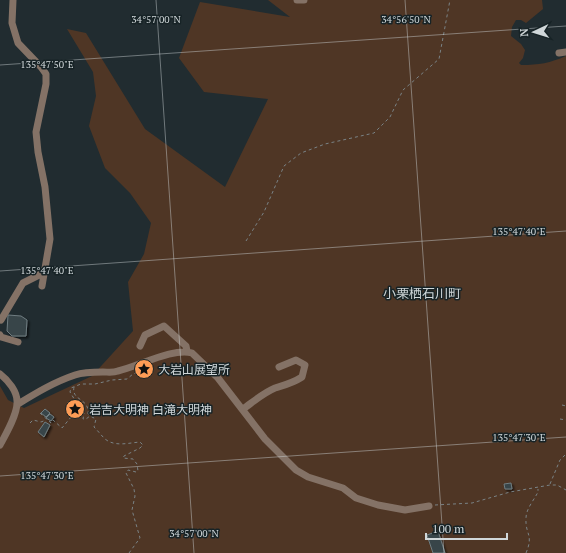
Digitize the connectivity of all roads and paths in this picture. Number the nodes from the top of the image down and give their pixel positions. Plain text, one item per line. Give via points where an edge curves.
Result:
1 (13, 0) edge
2 (297, 0) edge
3 (304, 0) edge
4 (450, 0) edge
5 (246, 241) dead end
6 (45, 272) junction
7 (42, 286) dead end
8 (0, 321) edge
9 (0, 334) edge
10 (18, 342) dead end
11 (140, 346) dead end
12 (187, 351) junction
13 (279, 367) dead end
14 (140, 372) dead end
15 (0, 374) edge
16 (74, 386) junction
17 (18, 404) junction
18 (562, 405) dead end
19 (566, 406) edge
20 (243, 409) junction
21 (76, 410) junction
22 (40, 413) dead end
23 (90, 416) junction
24 (47, 419) junction
25 (560, 419) dead end
26 (566, 420) edge
27 (30, 423) dead end
28 (0, 445) edge
29 (566, 454) edge
30 (550, 485) junction
31 (538, 488) junction
32 (566, 490) edge
33 (429, 506) joint
34 (129, 553) edge
35 (526, 553) edge

1 - 6 street via 12,23 18,44 46,74 36,132 49,227
2 - 3 street
4 - 5 path via 439,59 403,90 390,117 374,134 325,144 301,152 284,166 264,212
6 - 7 street
6 - 8 street via 23,283
9 - 10 street via 1,337
11 - 12 street via 145,335 164,326 186,346
12 - 17 street via 162,356 116,372 77,375 50,384
12 - 20 street via 218,378
13 - 20 street via 296,360 304,365 302,377 259,397
14 - 16 path via 132,374 127,379
15 - 17 street via 8,380
16 - 21 path via 70,392 76,402
16 - 23 path via 75,395 88,406
17 - 28 street
18 - 19 path
20 - 33 street via 265,440 296,470 308,477 343,488 356,498 383,507 405,510
21 - 23 path via 84,413 83,419 86,420
21 - 24 path via 62,428 53,420 51,423
22 - 24 path
23 - 34 path via 96,419 94,427 112,443 140,442 142,445 123,458 133,459 138,471 128,470 126,473 134,488 132,510 140,538
24 - 27 path via 41,422 33,420
25 - 26 path
29 - 30 path via 560,460
30 - 31 path
30 - 32 path via 558,485
31 - 33 path via 510,492 472,503
31 - 35 path via 526,516 530,543

